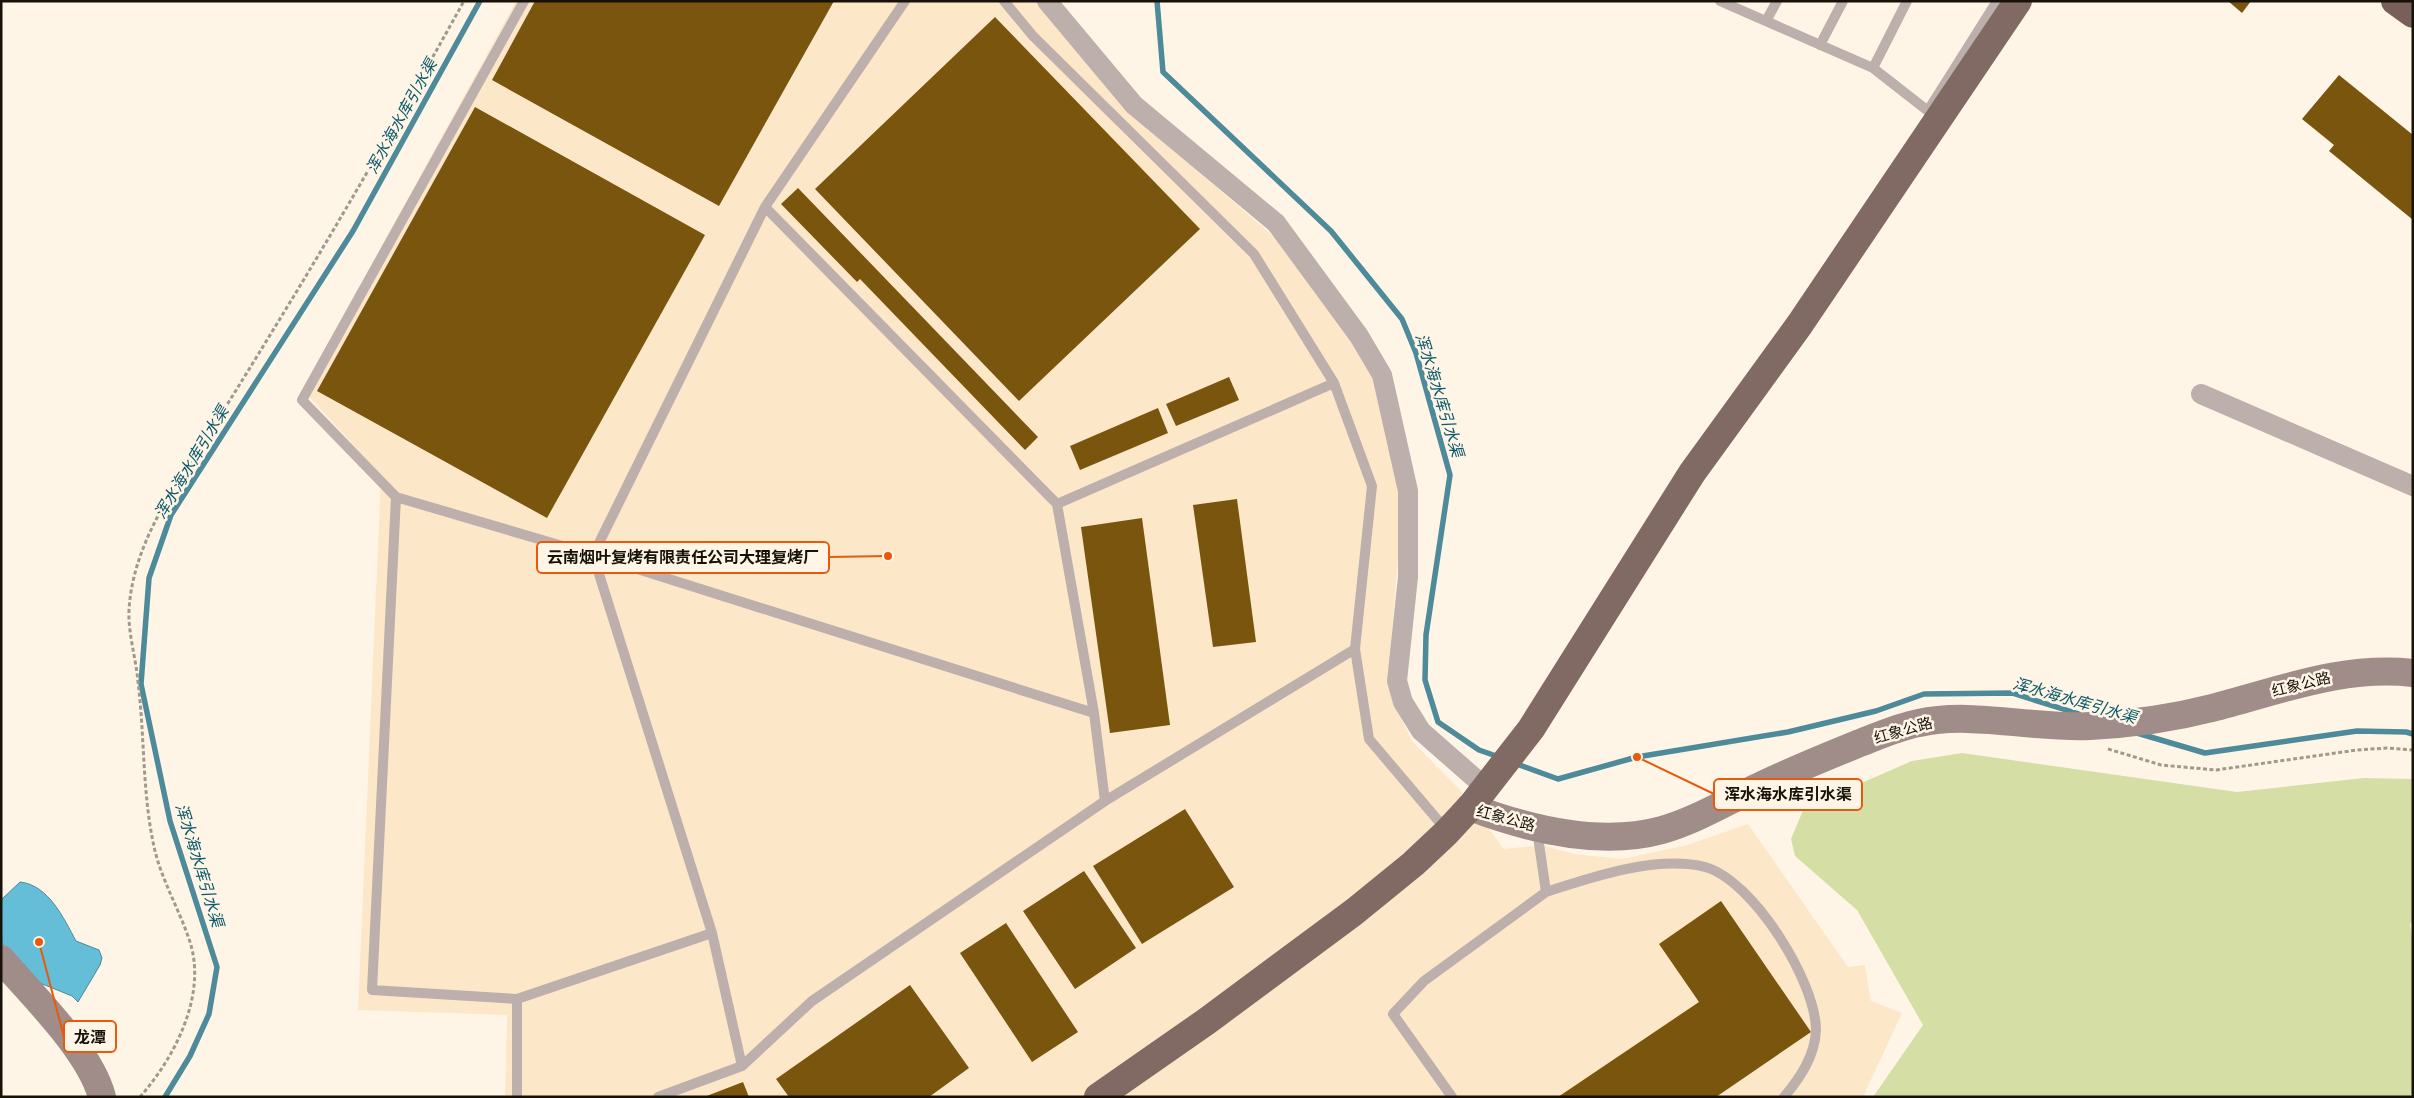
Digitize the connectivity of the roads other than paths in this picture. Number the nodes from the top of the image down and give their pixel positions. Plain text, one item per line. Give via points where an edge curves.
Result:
1 (524, 1) edge
2 (905, 1) edge
3 (1004, 1) edge
4 (1047, 1) edge
5 (1720, 1) edge
6 (1777, 1) edge
7 (1843, 1) edge
8 (1907, 1) edge
9 (1997, 1) edge
10 (2018, 1) edge
11 (2395, 1) edge
12 (2413, 14) edge
13 (1766, 21) junction
14 (1820, 45) junction
15 (1873, 68) junction
16 (1932, 118) junction
17 (766, 207) junction
18 (1334, 383) junction
19 (2201, 394) dead end
20 (2413, 486) edge
21 (396, 497) junction
22 (1057, 504) junction
23 (593, 555) junction
24 (1355, 649) junction
25 (2413, 673) edge
26 (1094, 713) junction
27 (1485, 789) junction
28 (1105, 801) junction
29 (1537, 826) junction
30 (1447, 832) junction
31 (1546, 892) junction
32 (712, 933) junction
33 (1, 959) edge
34 (517, 999) junction
35 (742, 1066) junction
36 (102, 1097) edge
37 (516, 1097) edge
38 (658, 1097) edge
39 (1098, 1097) edge
40 (1452, 1097) edge
41 (1784, 1097) edge

1 - 21 lane via 302,400
2 - 17 lane
3 - 18 lane via 1033,36 1254,254
4 - 27 street via 1134,105 1276,223 1359,336 1382,374 1408,491 1408,577 1397,681 1402,702 1421,731
5 - 13 lane
6 - 13 lane
7 - 14 lane
8 - 15 lane
9 - 16 lane
10 - 16 highway
11 - 12 highway
13 - 14 lane
14 - 15 lane
15 - 16 lane
16 - 27 highway via 1800,324 1692,474 1530,728
17 - 22 lane
17 - 23 lane
18 - 22 lane
18 - 24 lane via 1372,486
19 - 20 street
21 - 23 lane
21 - 34 lane via 372,990
22 - 26 lane
23 - 26 lane
23 - 32 lane
24 - 28 lane
24 - 30 lane via 1369,739
25 - 29 main road, 红象公路 via 2363,671 2329,676 2096,736 2040,726 1963,720 1920,722 1811,763 1706,813 1661,830 1615,836
26 - 28 lane
27 - 29 main road, 红象公路
27 - 30 highway
28 - 35 lane via 812,1001
29 - 31 lane
30 - 39 highway via 1383,888 1290,961
31 - 40 lane via 1424,981 1393,1014
31 - 41 lane via 1625,871 1677,864 1707,868 1740,886 1776,932 1811,1000 1815,1020 1814,1041 1808,1062
32 - 34 lane
32 - 35 lane
33 - 36 main road via 81,1053 98,1081
34 - 37 lane
35 - 38 lane

